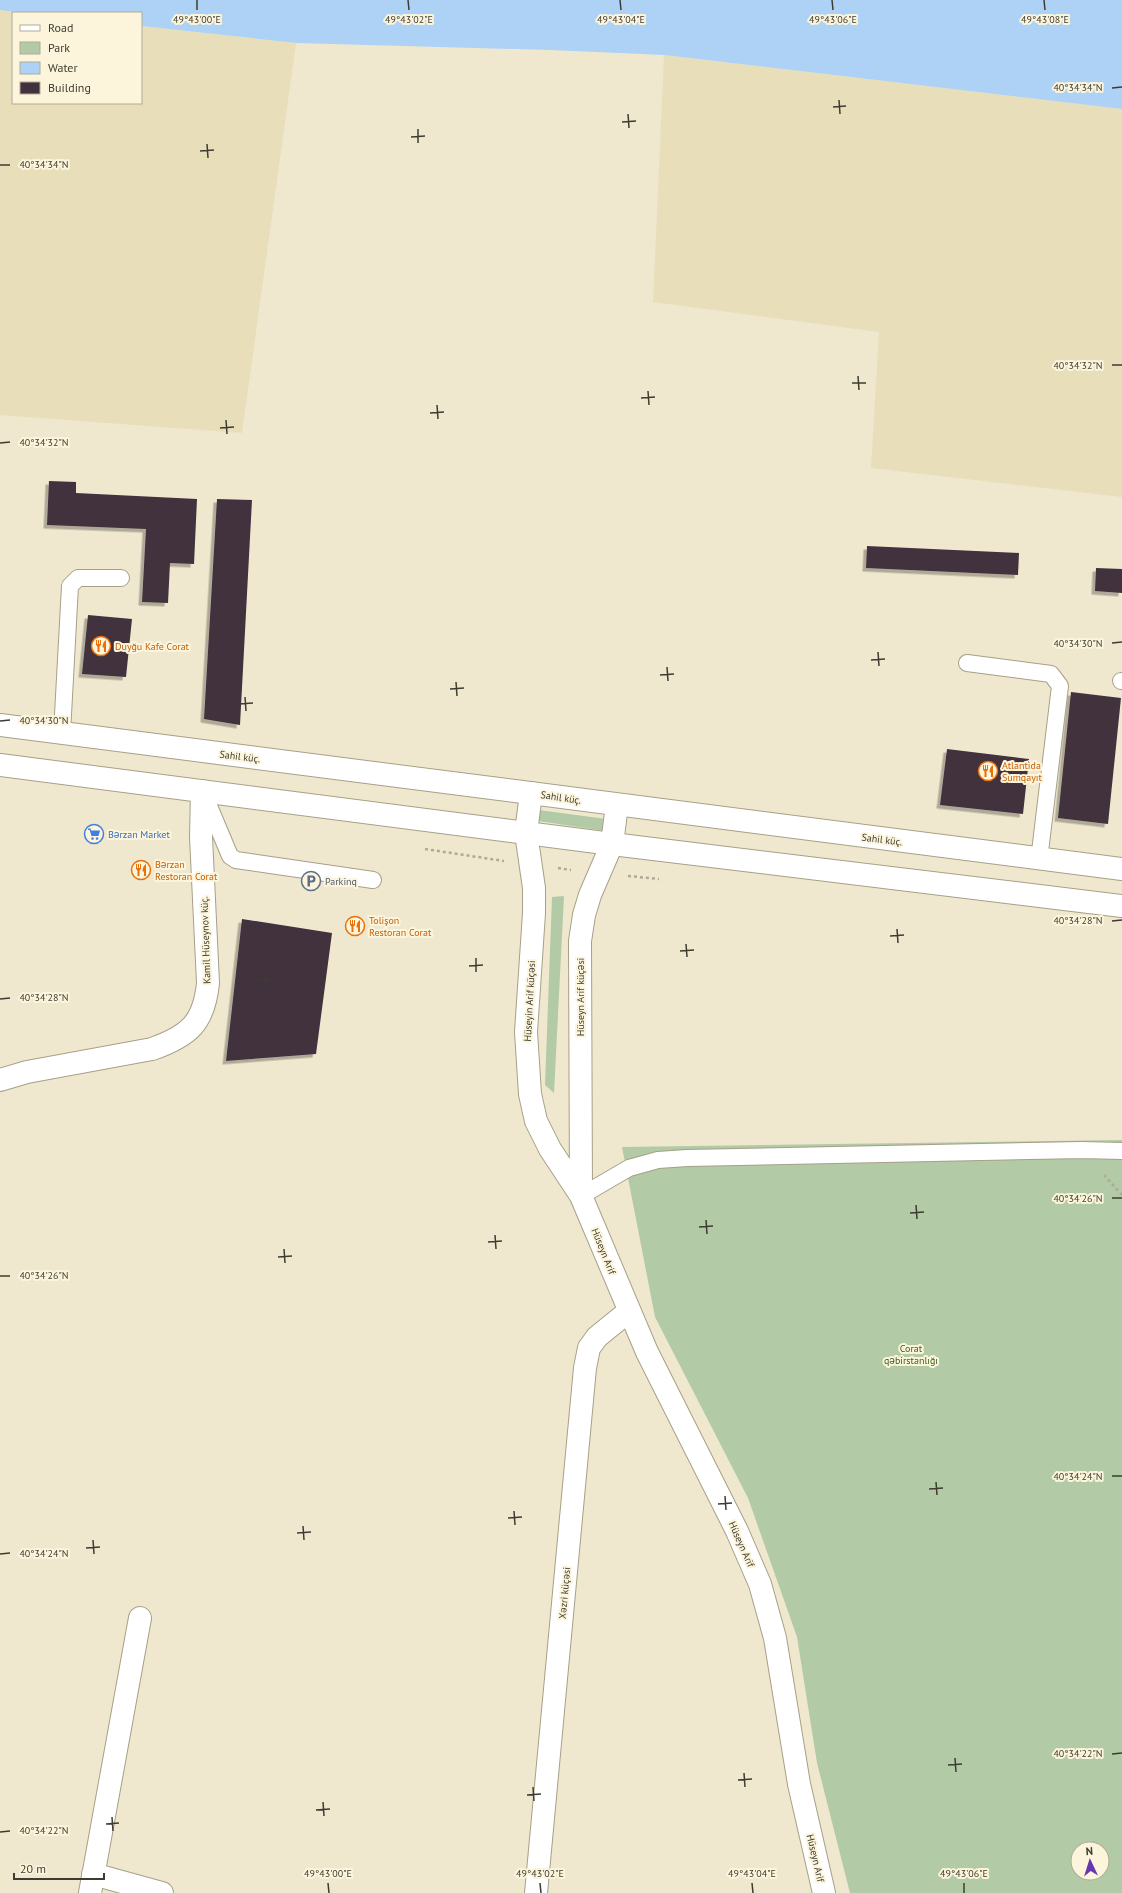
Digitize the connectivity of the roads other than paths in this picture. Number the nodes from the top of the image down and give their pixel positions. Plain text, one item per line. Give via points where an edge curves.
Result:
1 (121, 578) dead end
2 (967, 663) dead end
3 (0, 725) edge
4 (62, 733) junction
5 (0, 765) edge
6 (202, 791) junction
7 (531, 793) junction
8 (617, 805) junction
9 (526, 833) junction
10 (612, 844) junction
11 (1039, 860) junction
12 (1122, 870) edge
13 (373, 880) dead end
14 (1122, 906) edge
15 (0, 1080) edge
16 (1122, 1151) edge
17 (581, 1196) junction
18 (629, 1311) junction
19 (140, 1618) dead end
20 (92, 1884) edge
21 (162, 1893) edge
22 (536, 1893) edge
23 (824, 1893) edge

1 - 4 lane via 78,578 70,586
2 - 11 lane via 1051,674 1060,686
3 - 4 street, Sahil küç.
4 - 7 street, Sahil küç.
5 - 6 street
6 - 9 street
6 - 13 lane via 230,856 236,860
6 - 15 street, Kamil Hüseynov küç. via 201,837 208,983 206,1000 193,1027 172,1042 152,1049 28,1072
7 - 8 street, Sahil küç.
7 - 9 street, Hüseyin Arif küçəsi
8 - 10 street, Hüseyn Arif küçəsi
8 - 11 street, Sahil küç.
9 - 10 street
9 - 17 street, Hüseyin Arif küçəsi via 534,888 526,1032 530,1094 536,1121 550,1149
10 - 14 street
10 - 17 street, Hüseyn Arif küçəsi via 590,895 580,941
11 - 12 street, Sahil küç.
16 - 17 lane via 658,1160 629,1168
17 - 18 street, Hüseyn Arif
18 - 22 street, Xəzri küçəsi via 597,1337 589,1348 584,1368
18 - 23 street, Hüseyn Arif via 737,1531 760,1584 775,1638 799,1784
19 - 20 street
20 - 21 street

